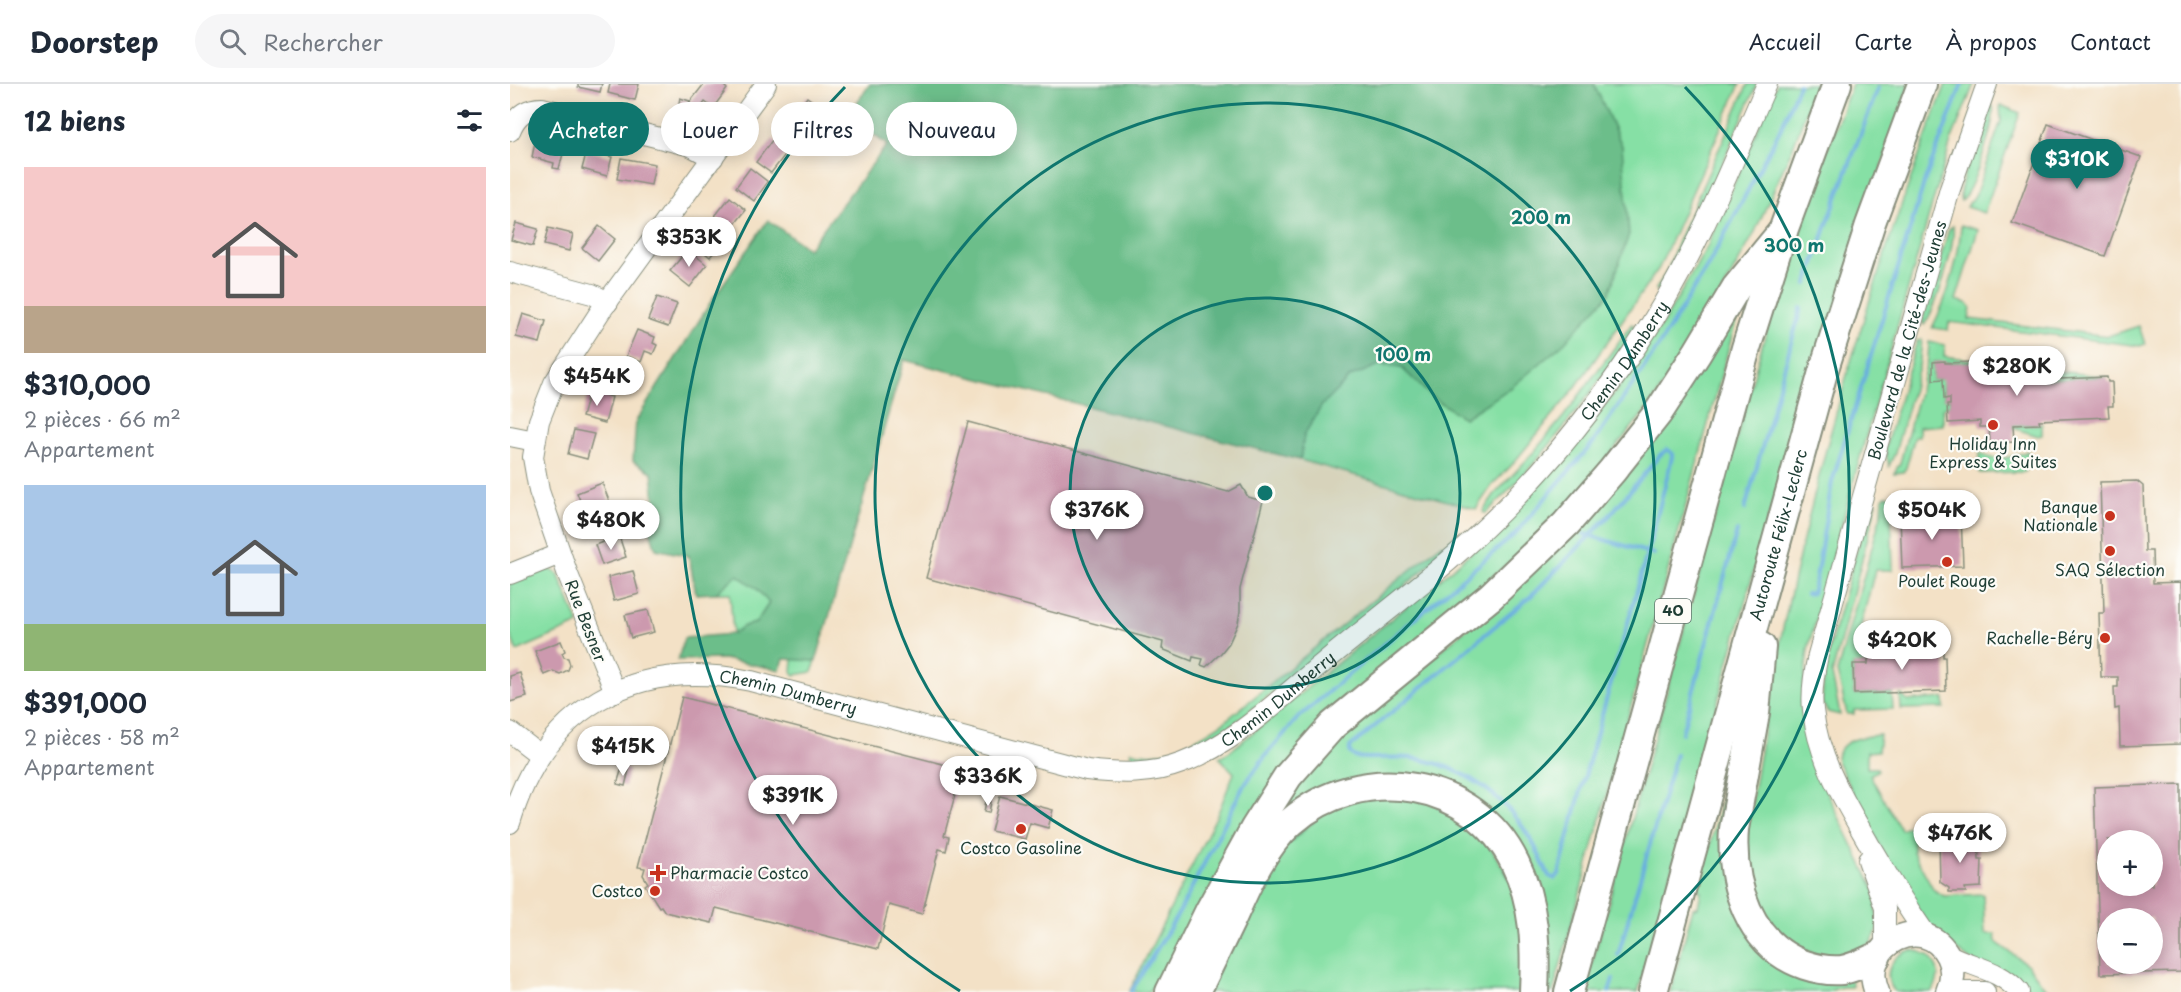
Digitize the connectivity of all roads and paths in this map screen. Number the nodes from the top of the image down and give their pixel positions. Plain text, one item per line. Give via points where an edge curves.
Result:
1 (766, 84) edge
2 (1767, 84) edge
3 (1837, 84) edge
4 (1922, 84) edge
5 (1987, 84) edge
6 (510, 131) edge
7 (713, 158) junction
8 (1783, 231) junction
9 (510, 272) edge
10 (608, 302) junction
11 (510, 436) edge
12 (535, 441) junction
13 (560, 554) junction
14 (1768, 571) junction
15 (510, 574) edge
16 (615, 692) junction
17 (510, 732) edge
18 (540, 755) junction
19 (1846, 805) junction
20 (510, 823) edge
21 (1928, 937) junction
22 (1881, 951) junction
23 (1947, 954) junction
24 (1170, 992) edge
25 (1196, 992) edge
26 (1534, 992) edge
27 (1569, 992) edge
28 (1653, 992) edge
29 (1876, 992) edge
30 (1948, 992) edge
31 (1964, 992) edge
32 (1985, 992) edge
33 (2019, 992) edge

1 - 7 street, Rue Besner
2 - 16 street, Chemin Dumberry via 1707,220 1661,307 1616,374 1549,459 1458,552 1260,715 1199,756 1147,772 1088,770 721,676 675,676
3 - 8 highway, 40
4 - 14 highway, Autoroute Félix-Leclerc via 1835,332
5 - 19 street, Boulevard de la Cité-des-Jeunes via 1944,211 1815,668 1812,707 1817,732
6 - 7 street via 521,114 542,108 691,146
7 - 10 street, Rue Besner
8 - 24 highway via 1736,288 1658,412 1584,504 1491,596 1334,725 1288,776 1210,910
8 - 27 highway, 40 via 1726,417
9 - 10 street
10 - 12 street, Rue Besner via 554,383 541,412
11 - 12 street
12 - 13 street, Rue Besner via 539,491
13 - 15 street
13 - 16 street, Rue Besner
14 - 22 highway via 1755,713 1734,829 1733,860 1738,890 1760,931 1777,950 1799,963 1837,970 1855,966
14 - 28 highway, Autoroute Félix-Leclerc
16 - 18 street, Chemin Dumberry via 578,714
17 - 18 street
18 - 20 street, Chemin Dumberry
19 - 21 street, Boulevard de la Cité-des-Jeunes via 1903,903
19 - 22 street, Boulevard de la Cité-des-Jeunes via 1885,908
21 - 22 main road via 1905,935
21 - 23 main road
22 - 29 main road via 1872,975
23 - 30 main road via 1952,974
23 - 33 street via 1999,975
25 - 26 highway via 1245,890 1280,833 1326,798 1357,788 1391,784 1423,788 1455,800 1481,818 1503,842 1520,874 1529,903 1535,947
31 - 32 street

